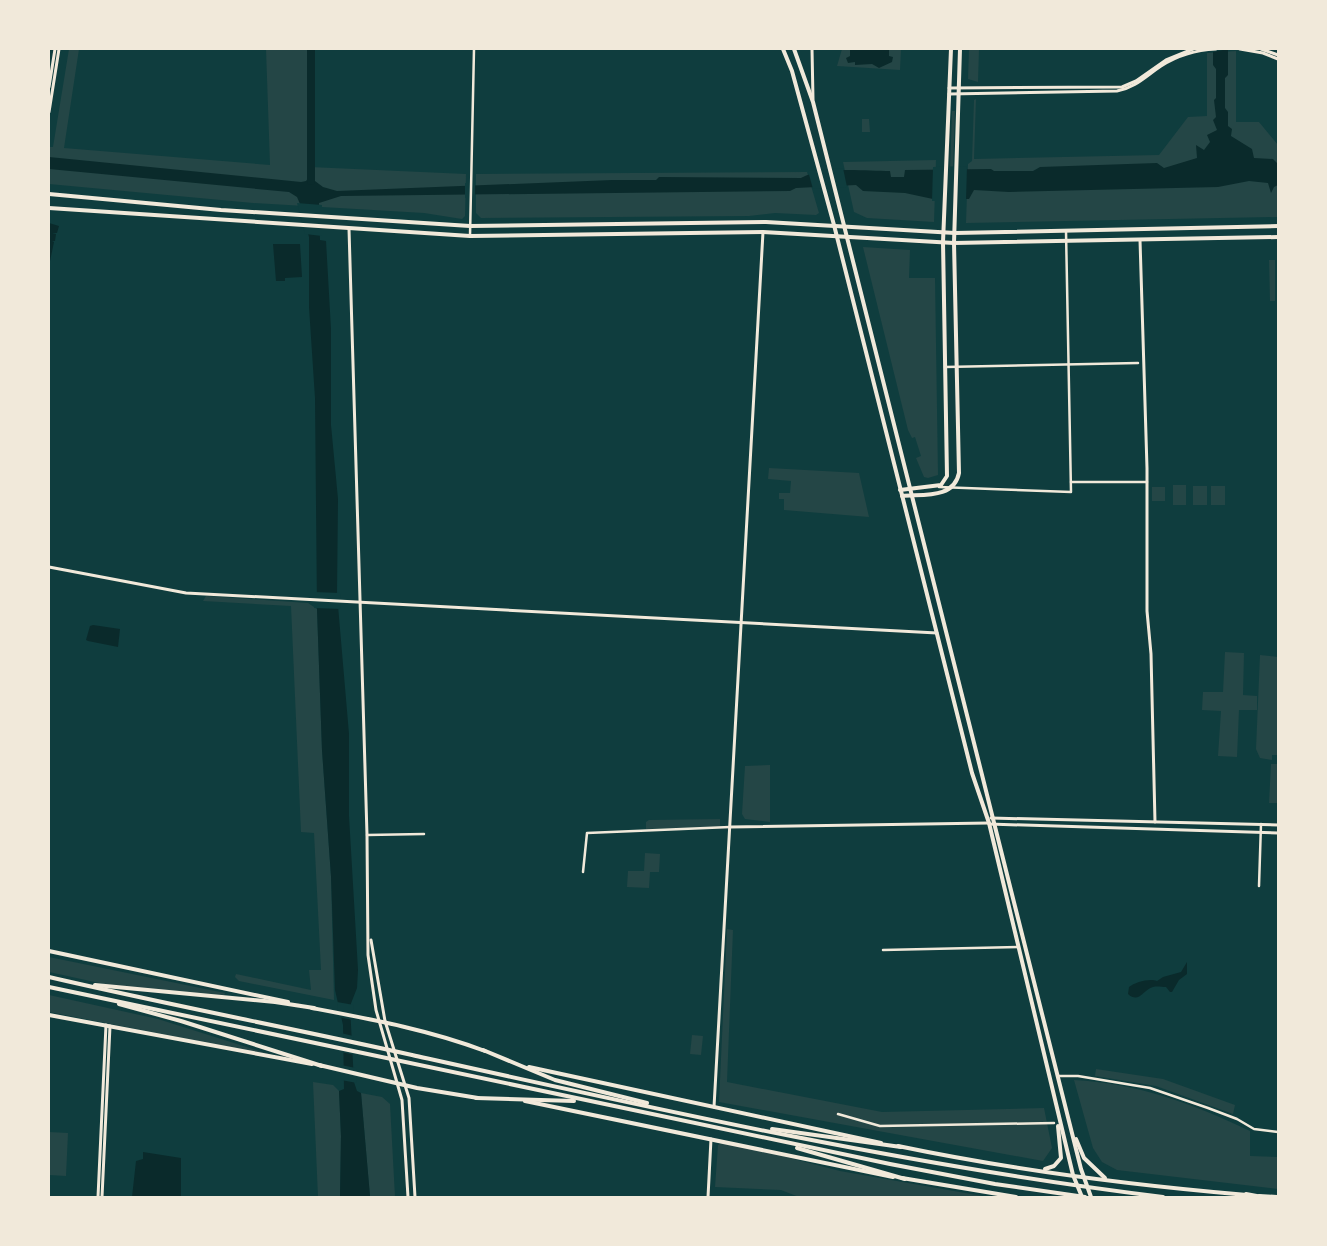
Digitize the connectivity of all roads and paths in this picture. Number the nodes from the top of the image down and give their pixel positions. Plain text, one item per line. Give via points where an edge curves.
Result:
1 (55, 49) edge
2 (60, 49) edge
3 (474, 49) edge
4 (783, 49) edge
5 (794, 49) edge
6 (812, 49) edge
7 (950, 49) edge
8 (960, 49) edge
9 (1193, 49) edge
10 (1204, 49) edge
11 (1216, 49) edge
12 (1240, 49) edge
13 (1261, 49) edge
14 (1278, 55) edge
15 (1278, 59) edge
16 (49, 87) edge
17 (948, 88) junction
18 (960, 89) junction
19 (948, 94) junction
20 (960, 94) junction
21 (813, 102) junction
22 (49, 112) edge
23 (49, 194) edge
24 (49, 208) edge
25 (834, 225) junction
26 (844, 225) junction
27 (470, 226) junction
28 (1278, 226) edge
29 (349, 229) junction
30 (1066, 231) junction
31 (763, 232) junction
32 (943, 233) junction
33 (955, 233) junction
34 (470, 236) junction
35 (836, 236) junction
36 (846, 236) junction
37 (1278, 237) edge
38 (1140, 240) junction
39 (1066, 241) junction
40 (943, 242) junction
41 (954, 243) junction
42 (1138, 363) dead end
43 (1069, 365) junction
44 (945, 367) junction
45 (956, 367) junction
46 (1071, 482) junction
47 (1146, 482) junction
48 (935, 487) junction
49 (954, 487) junction
50 (909, 489) junction
51 (900, 490) junction
52 (910, 495) junction
53 (902, 496) junction
54 (49, 567) edge
55 (361, 601) junction
56 (741, 623) junction
57 (937, 633) junction
58 (987, 817) junction
59 (994, 818) junction
60 (1155, 822) junction
61 (989, 824) junction
62 (1261, 824) junction
63 (995, 825) junction
64 (1278, 825) edge
65 (730, 828) junction
66 (1261, 833) junction
67 (1278, 833) edge
68 (424, 834) dead end
69 (367, 835) junction
70 (583, 872) dead end
71 (1258, 886) dead end
72 (370, 935) junction
73 (1018, 947) junction
74 (883, 950) dead end
75 (49, 951) edge
76 (49, 977) edge
77 (73, 983) junction
78 (49, 987) edge
79 (78, 994) junction
80 (314, 1008) junction
81 (49, 1014) edge
82 (379, 1022) junction
83 (386, 1024) junction
84 (108, 1026) junction
85 (483, 1050) junction
86 (322, 1066) junction
87 (1059, 1076) junction
88 (1050, 1080) junction
89 (398, 1083) junction
90 (405, 1085) junction
91 (476, 1098) junction
92 (1064, 1098) junction
93 (591, 1102) junction
94 (660, 1108) junction
95 (714, 1108) junction
96 (838, 1114) dead end
97 (1055, 1121) joint
98 (1058, 1126) dead end
99 (761, 1129) junction
100 (1278, 1132) edge
101 (711, 1138) junction
102 (776, 1141) junction
103 (901, 1146) junction
104 (1038, 1170) junction
105 (1073, 1175) junction
106 (1083, 1176) junction
107 (905, 1179) junction
108 (1132, 1183) junction
109 (1246, 1194) junction
110 (100, 1197) edge
111 (408, 1197) edge
112 (415, 1197) edge
113 (708, 1197) edge
114 (1016, 1197) edge
115 (1083, 1197) edge
116 (1091, 1197) edge
117 (1163, 1197) edge
118 (1262, 1197) edge
119 (1278, 1197) edge

1 - 16 street
2 - 22 street
3 - 27 street
4 - 25 main road via 792,71
5 - 21 main road
6 - 21 street
7 - 17 main road
8 - 18 main road
9 - 18 street via 1166,60 1122,87
10 - 11 street
10 - 20 street via 1185,54 1134,86 1118,91
12 - 15 street
13 - 14 street
17 - 18 street
17 - 19 main road
18 - 20 main road
19 - 20 street
19 - 32 main road
20 - 33 main road
21 - 26 main road
23 - 27 main road
24 - 29 main road
25 - 26 main road
25 - 27 main road via 766,222
25 - 35 main road
26 - 32 main road
26 - 36 main road
27 - 34 street
28 - 30 main road
29 - 34 main road
29 - 55 street
30 - 33 main road
30 - 39 street
31 - 34 main road
31 - 35 main road
31 - 56 street
32 - 33 main road
32 - 40 main road
33 - 41 main road
35 - 36 main road
35 - 51 main road
36 - 40 main road
36 - 50 main road
37 - 38 main road
38 - 39 main road
38 - 47 street
39 - 41 main road
39 - 43 street
40 - 41 main road
40 - 44 main road
41 - 45 main road
42 - 43 street
43 - 45 street
43 - 46 street
44 - 45 street
44 - 48 main road via 947,476 943,484
45 - 49 main road via 959,473
46 - 47 street
46 - 49 street via 1071,492
47 - 60 street
48 - 49 street
48 - 50 main road
49 - 52 main road via 943,492
50 - 51 main road
50 - 52 main road
51 - 53 main road
52 - 53 main road
52 - 59 main road
53 - 57 main road
54 - 55 street via 186,593
55 - 56 street
55 - 69 street
56 - 57 street
56 - 65 street
57 - 58 main road via 972,773
58 - 59 street
58 - 61 main road
59 - 60 street
59 - 63 main road
60 - 62 street
61 - 63 street
61 - 65 street
61 - 73 main road
62 - 64 street
62 - 66 street
63 - 66 street
63 - 87 main road
65 - 70 street via 591,833 585,835
65 - 95 street
66 - 67 street
66 - 71 street
68 - 69 street
69 - 72 street
72 - 82 street via 368,955
72 - 83 street
73 - 74 street
73 - 88 main road
75 - 80 main road
76 - 77 main road
77 - 80 main road
77 - 94 main road
78 - 79 main road
79 - 86 main road via 182,1020
79 - 93 main road
80 - 82 main road
81 - 84 main road
82 - 83 main road
82 - 89 street
83 - 85 main road
83 - 90 street
84 - 86 main road
84 - 110 street
85 - 94 main road via 555,1080
85 - 95 main road via 554,1074
86 - 89 main road
87 - 92 main road
87 - 100 street via 1150,1088 1237,1119 1254,1129
88 - 97 main road
88 - 105 main road
89 - 90 main road
89 - 111 street via 404,1118
90 - 91 main road
90 - 112 street via 412,1121
91 - 93 main road
91 - 101 main road via 545,1104
92 - 106 main road
92 - 108 main road via 1079,1149 1088,1162 1104,1178
93 - 102 main road
94 - 99 main road
95 - 103 main road
96 - 97 street via 880,1126
98 - 104 main road via 1061,1158 1054,1166
99 - 103 main road
99 - 117 main road via 1048,1183
101 - 107 main road
101 - 113 street
102 - 107 main road
102 - 115 main road
103 - 104 main road
104 - 105 main road
105 - 106 main road
105 - 115 main road
106 - 108 main road
106 - 116 main road
107 - 114 main road
108 - 109 main road
109 - 118 main road
109 - 119 main road

